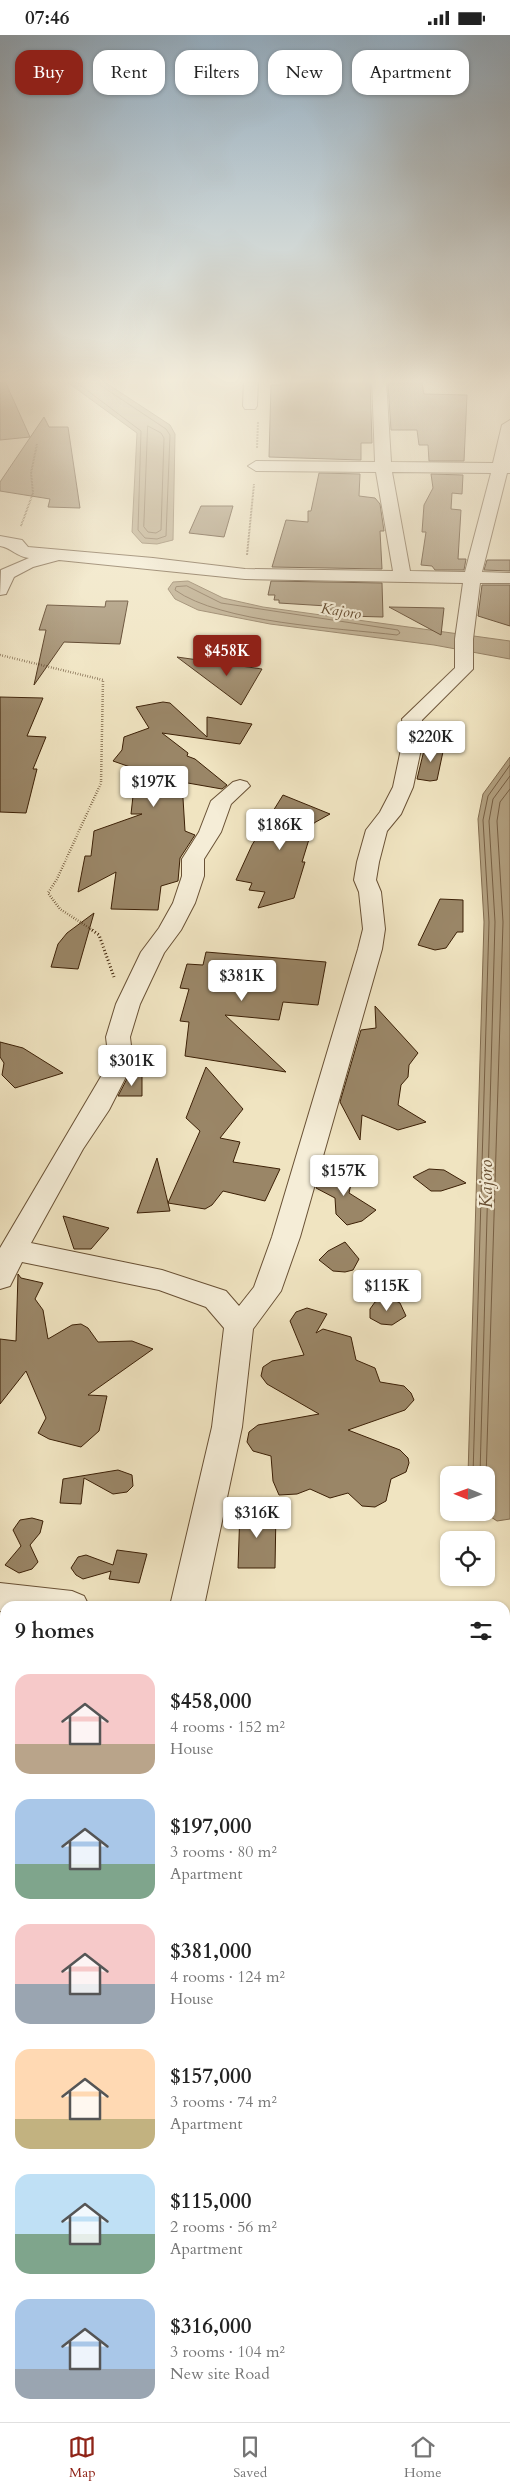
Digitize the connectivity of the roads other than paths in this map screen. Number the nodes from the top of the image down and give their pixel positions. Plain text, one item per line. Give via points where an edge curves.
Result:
1 (387, 490) edge
2 (499, 490) edge
3 (5, 542) edge
4 (63, 555) junction
5 (404, 578) junction
6 (473, 578) junction
7 (510, 578) edge
8 (0, 590) edge
9 (240, 786) dead end
10 (12, 1251) junction
11 (0, 1279) edge
12 (239, 1326) junction
13 (0, 1597) edge
14 (32, 1601) edge
15 (188, 1601) edge

1 - 5 street
2 - 6 street
3 - 4 street via 23,552
4 - 5 street via 245,574
4 - 8 street via 28,563 7,574
5 - 6 street
6 - 7 street
6 - 12 street via 464,643 464,669 412,719 414,735 403,787 390,814 377,830 365,880 370,892 374,929 370,949 267,1291
9 - 10 street via 221,801 210,832 193,859 193,876 184,903 170,930 153,952 128,1004 118,1037 121,1063
10 - 11 street
10 - 12 street via 162,1280 216,1299
12 - 15 street via 226,1427
13 - 14 street

